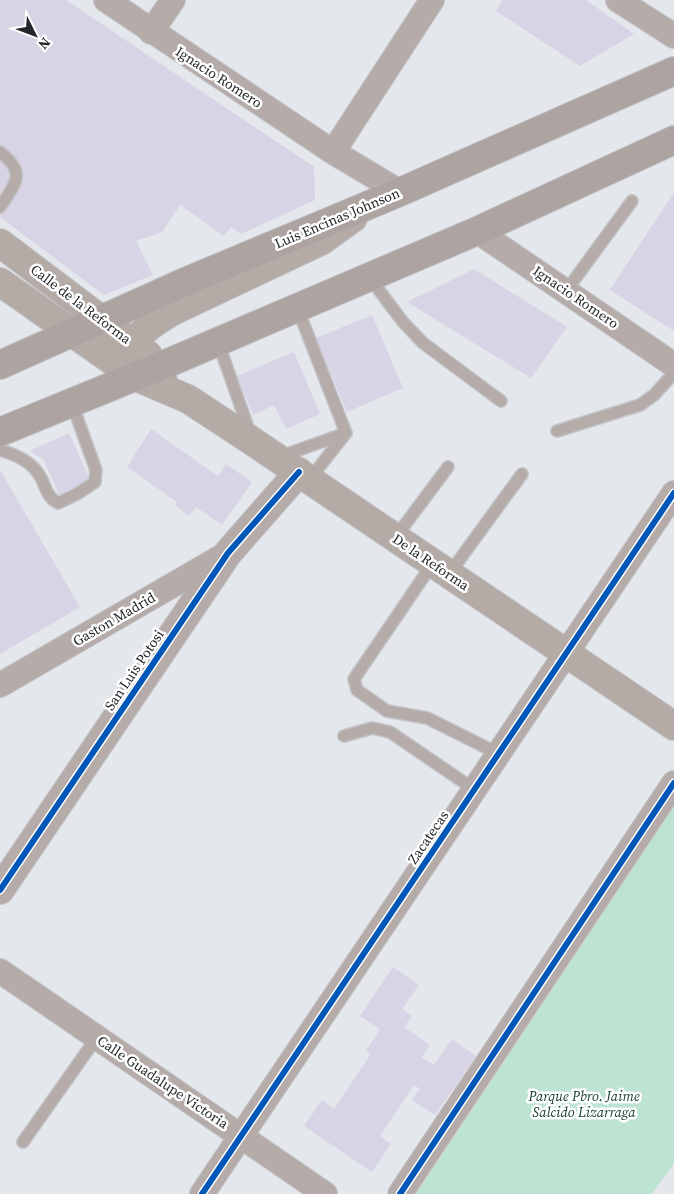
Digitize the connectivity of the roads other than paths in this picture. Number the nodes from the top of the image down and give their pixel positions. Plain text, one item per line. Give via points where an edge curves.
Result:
1 (106, 0) edge
2 (173, 0) edge
3 (432, 0) edge
4 (618, 0) edge
5 (151, 32) junction
6 (672, 32) edge
7 (674, 71) edge
8 (674, 140) edge
9 (0, 152) edge
10 (333, 152) junction
11 (400, 192) junction
12 (632, 201) dead end
13 (375, 203) junction
14 (0, 207) edge
15 (477, 231) junction
16 (0, 243) edge
17 (369, 277) junction
18 (0, 282) edge
19 (566, 291) junction
20 (297, 307) junction
21 (101, 319) junction
22 (72, 332) junction
23 (218, 340) junction
24 (135, 345) junction
25 (0, 365) edge
26 (674, 365) edge
27 (148, 370) junction
28 (674, 373) edge
29 (71, 401) junction
30 (501, 401) dead end
31 (557, 431) dead end
32 (0, 432) edge
33 (346, 433) junction
34 (252, 441) junction
35 (0, 450) edge
36 (448, 467) dead end
37 (295, 470) junction
38 (522, 474) dead end
39 (674, 494) edge
40 (395, 538) junction
41 (228, 553) junction
42 (441, 569) junction
43 (567, 653) junction
44 (0, 686) edge
45 (674, 726) edge
46 (344, 736) dead end
47 (499, 754) junction
48 (674, 782) edge
49 (475, 790) junction
50 (0, 890) edge
51 (0, 971) edge
52 (97, 1037) junction
53 (242, 1135) junction
54 (23, 1142) dead end
55 (202, 1194) edge
56 (325, 1194) edge
57 (400, 1194) edge

1 - 5 street, Ignacio Romero
2 - 5 street
3 - 10 street
4 - 6 street
5 - 10 street, Ignacio Romero
7 - 11 main road, Luis Encinas Johnson
8 - 15 main road
9 - 14 lane via 15,165 17,174
10 - 11 street, Ignacio Romero
11 - 13 main road, Luis Encinas Johnson
12 - 19 lane
13 - 21 main road, Luis Encinas Johnson
13 - 24 main road via 321,241 173,311 139,334
15 - 17 main road
15 - 19 street, Ignacio Romero
16 - 21 main road, Calle de la Reforma
17 - 20 main road
17 - 30 lane via 423,343
18 - 22 main road, Calle de la Reforma
19 - 26 street, Ignacio Romero
20 - 23 main road
20 - 33 lane
21 - 22 main road, Luis Encinas Johnson
21 - 24 main road, Calle de la Reforma
22 - 25 main road, Luis Encinas Johnson
22 - 27 main road, Calle de la Reforma
23 - 27 main road
23 - 34 lane
24 - 27 main road via 139,359
27 - 29 main road
27 - 34 main road, De la Reforma
28 - 31 lane via 640,405
29 - 32 main road
29 - 35 lane via 96,470 95,482 88,488 58,502 50,499 38,472 25,460
33 - 37 lane
33 - 37 lane
34 - 37 main road, De la Reforma
36 - 40 lane
37 - 40 main road, De la Reforma
37 - 41 street, San Luis Potosi
38 - 42 lane
39 - 43 street, Zacatecas
40 - 42 main road, De la Reforma
41 - 44 street, Gaston Madrid
41 - 50 street, San Luis Potosi
42 - 43 main road, De la Reforma
42 - 47 lane via 354,679 354,685 387,711 427,718
43 - 45 main road, De la Reforma
43 - 47 street, Zacatecas
46 - 49 lane via 372,728 390,732
47 - 49 street, Zacatecas
48 - 57 street
49 - 53 street, Zacatecas
51 - 52 street, Calle Guadalupe Victoria
52 - 53 street, Calle Guadalupe Victoria
52 - 54 lane
53 - 55 street, Zacatecas
53 - 56 street, Calle Guadalupe Victoria

